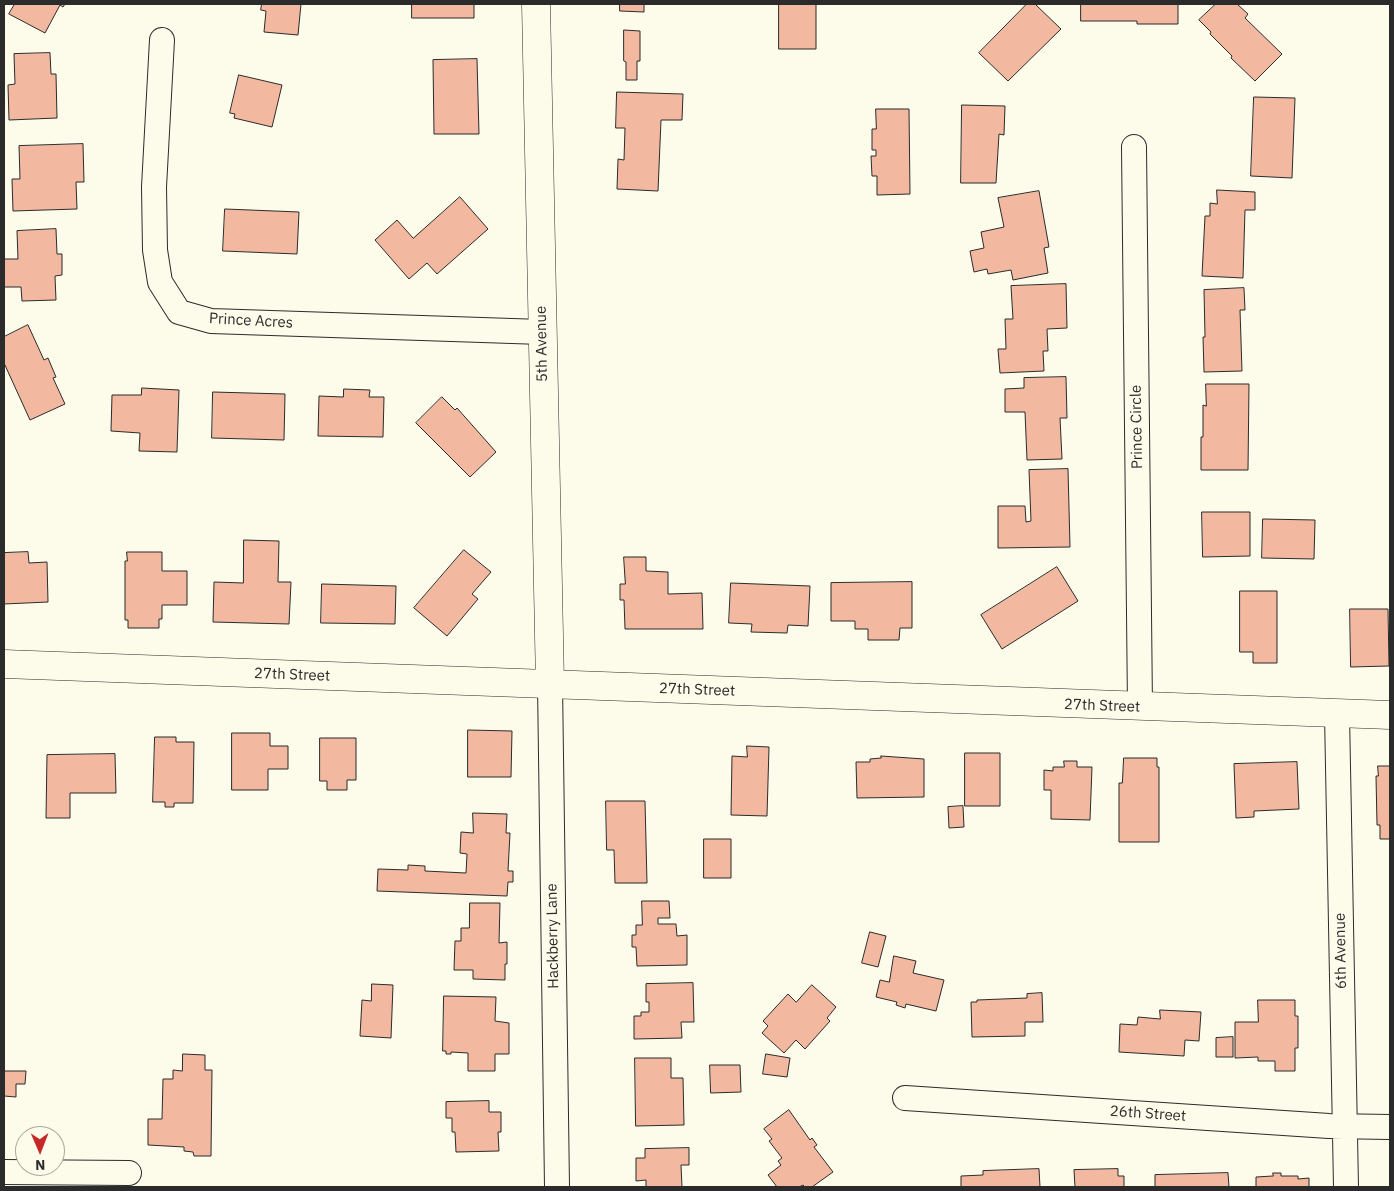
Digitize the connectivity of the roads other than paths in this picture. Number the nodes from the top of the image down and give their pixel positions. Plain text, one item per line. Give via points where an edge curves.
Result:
1 (536, 4) edge
2 (162, 40) dead end
3 (1134, 147) dead end
4 (542, 332) junction
5 (4, 664) edge
6 (550, 684) junction
7 (1140, 707) junction
8 (1337, 714) junction
9 (1390, 715) edge
10 (905, 1098) dead end
11 (1344, 1126) junction
12 (1390, 1127) edge
13 (4, 1172) edge
14 (129, 1173) dead end
15 (557, 1187) edge
16 (1346, 1187) edge

1 - 4 street, 5th Avenue
2 - 4 street, Prince Acres via 154,187 156,250 160,282 179,312 211,321
3 - 7 street, Prince Circle
4 - 6 street, 5th Avenue
5 - 6 street, 27th Street
6 - 7 street, 27th Street
6 - 15 street, Hackberry Lane
7 - 8 street, 27th Street
8 - 9 street, 27th Street
8 - 11 street, 6th Avenue
10 - 11 street, 26th Street
11 - 12 street, 26th Street
11 - 16 street, 6th Avenue
13 - 14 street

